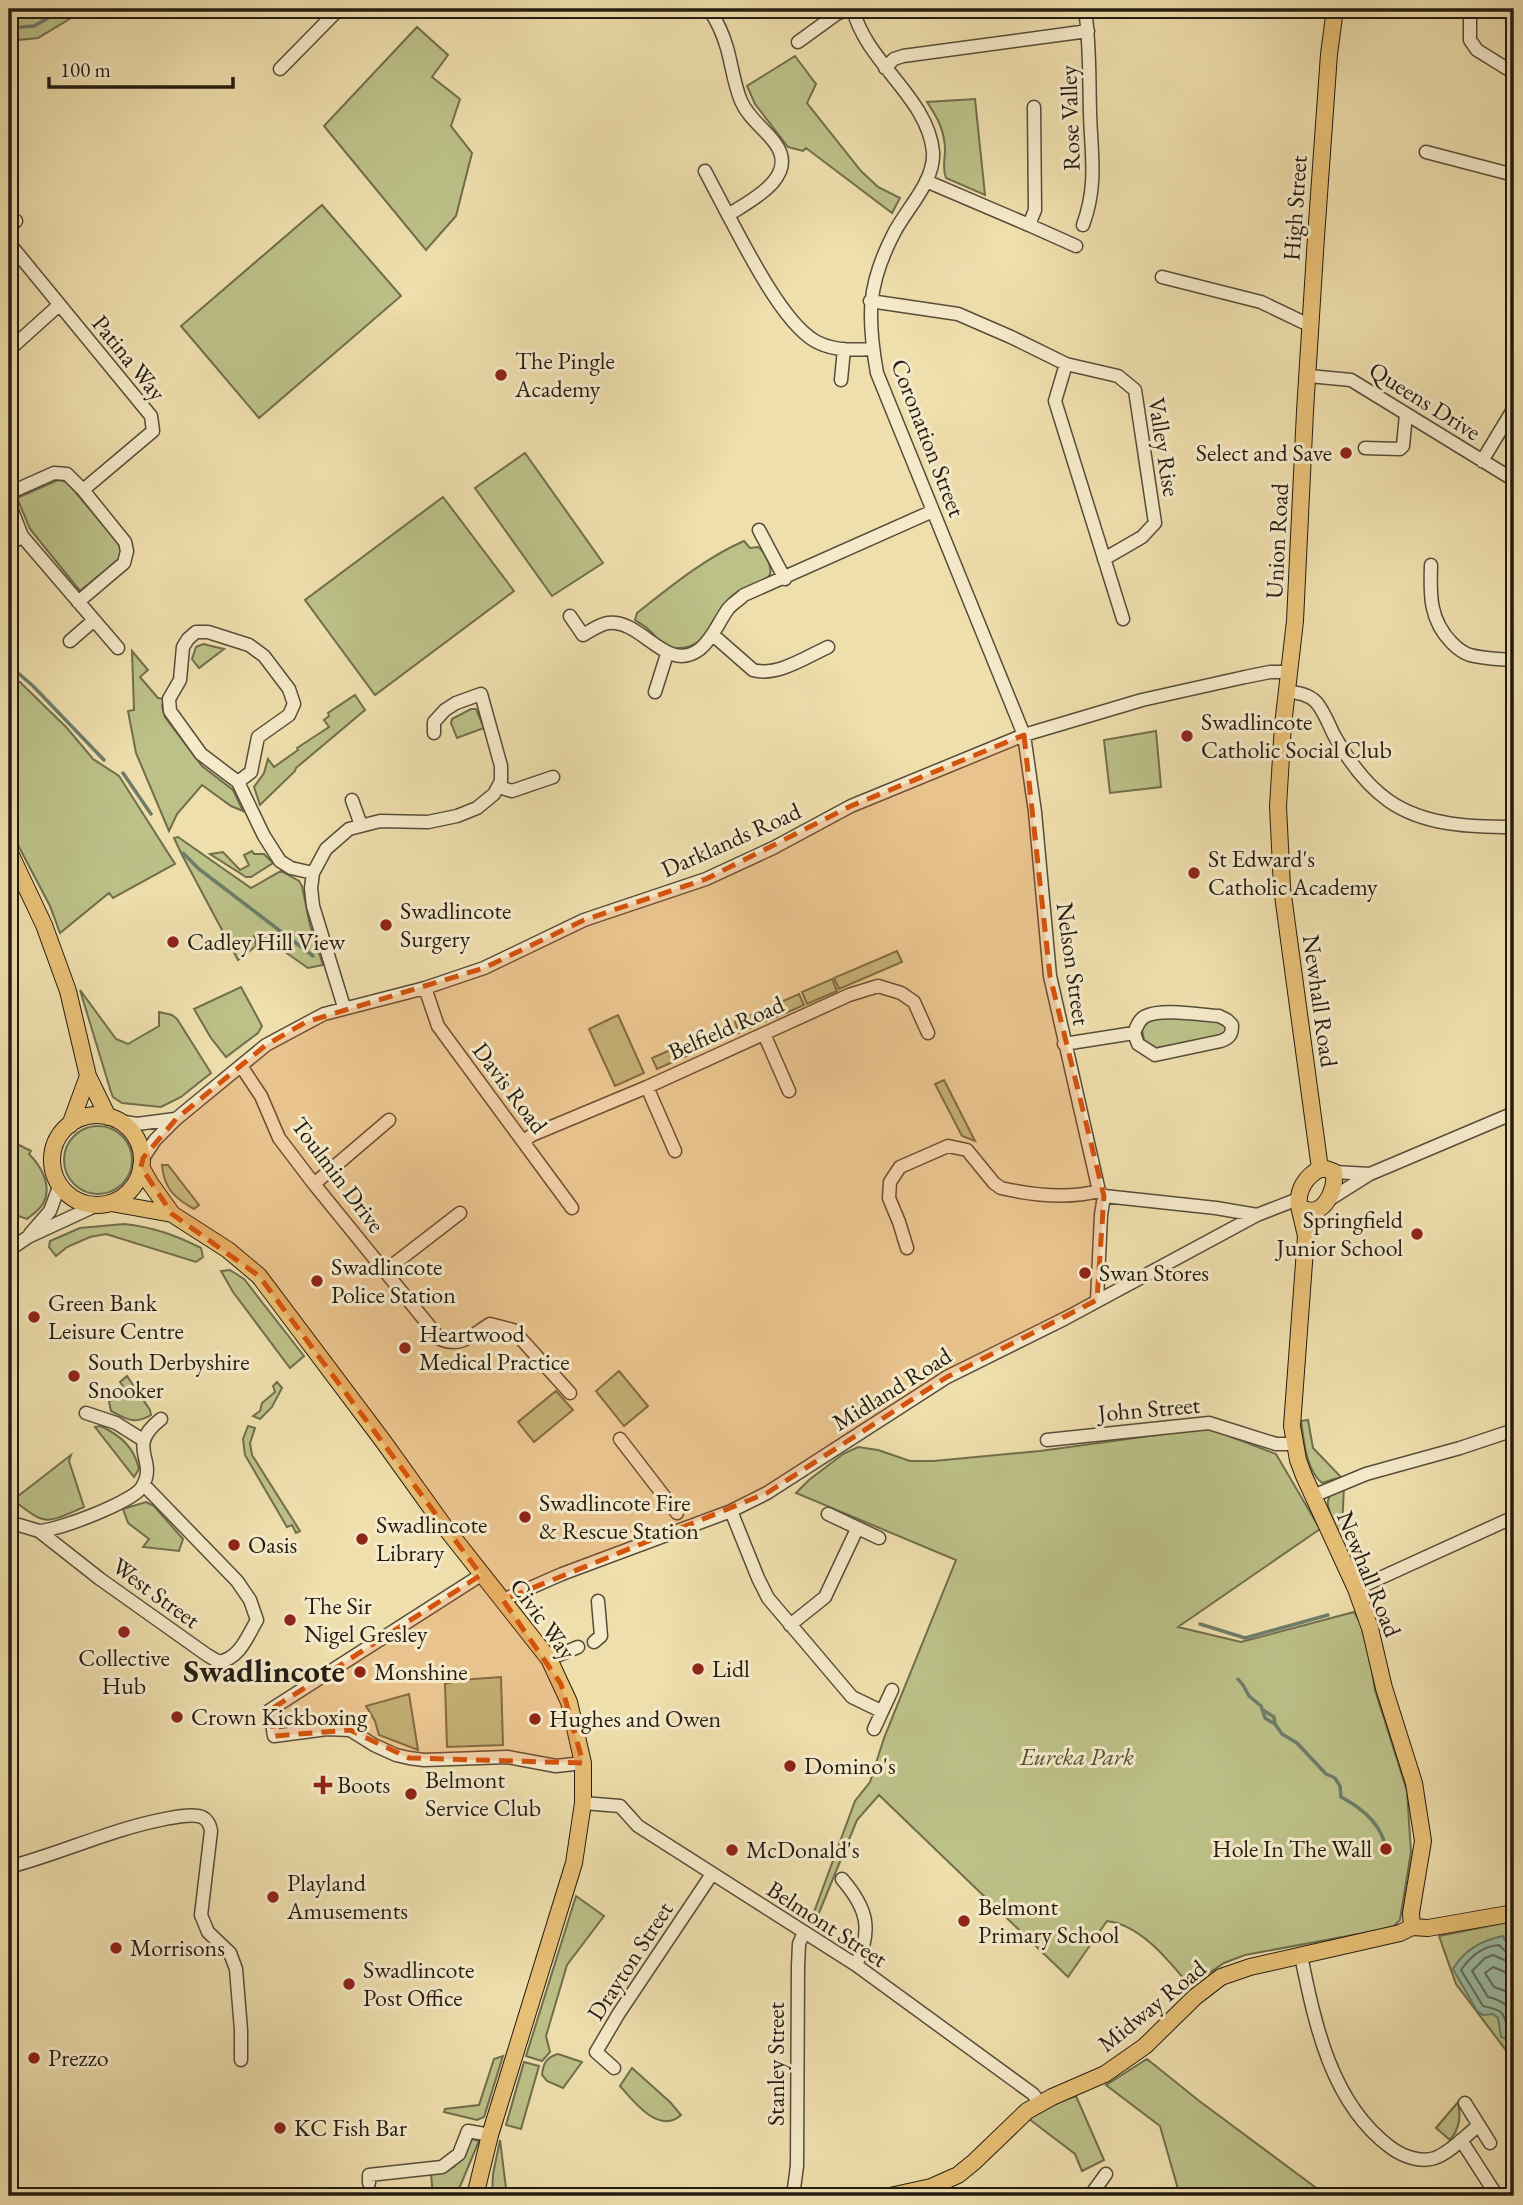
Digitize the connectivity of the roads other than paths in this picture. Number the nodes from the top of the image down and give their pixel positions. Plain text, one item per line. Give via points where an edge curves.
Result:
1 (339, 9) edge
2 (709, 9) edge
3 (853, 9) edge
4 (1084, 9) edge
5 (1335, 9) edge
6 (1470, 9) edge
7 (1088, 31) junction
8 (798, 41) dead end
9 (885, 68) junction
10 (280, 69) dead end
11 (1514, 73) edge
12 (1034, 107) dead end
13 (1426, 152) dead end
14 (705, 171) dead end
15 (1514, 175) edge
16 (926, 181) junction
17 (728, 215) junction
18 (1029, 225) junction
19 (1083, 225) dead end
20 (9, 243) edge
21 (1076, 246) dead end
22 (1162, 277) dead end
23 (870, 301) junction
24 (59, 305) junction
25 (1311, 326) junction
26 (844, 349) junction
27 (873, 349) junction
28 (9, 350) edge
29 (1066, 364) junction
30 (1308, 376) junction
31 (842, 380) dead end
32 (1514, 408) edge
33 (1305, 411) joint
34 (1406, 414) junction
35 (1365, 448) dead end
36 (1482, 461) junction
37 (1514, 480) edge
38 (83, 490) junction
39 (9, 493) edge
40 (9, 503) edge
41 (933, 511) junction
42 (759, 530) dead end
43 (23, 536) junction
44 (9, 545) edge
45 (1104, 559) junction
46 (1426, 572) dead end
47 (785, 579) junction
48 (78, 602) junction
49 (570, 616) dead end
50 (1122, 619) dead end
51 (93, 621) junction
52 (713, 635) junction
53 (69, 641) dead end
54 (828, 647) dead end
55 (117, 648) dead end
56 (667, 654) junction
57 (1514, 660) edge
58 (1290, 672) junction
59 (655, 692) dead end
60 (1286, 692) junction
61 (434, 733) dead end
62 (1024, 735) junction
63 (553, 777) dead end
64 (238, 782) junction
65 (499, 787) junction
66 (352, 800) dead end
67 (361, 825) junction
68 (1514, 827) edge
69 (264, 836) junction
70 (252, 843) dead end
71 (9, 851) edge
72 (313, 873) junction
73 (425, 988) junction
74 (344, 1007) junction
75 (928, 1033) dead end
76 (1133, 1033) junction
77 (764, 1034) junction
78 (1064, 1044) junction
79 (241, 1066) junction
80 (88, 1076) junction
81 (647, 1087) junction
82 (789, 1091) dead end
83 (1514, 1113) edge
84 (113, 1119) junction
85 (176, 1119) junction
86 (389, 1120) dead end
87 (70, 1125) junction
88 (524, 1141) junction
89 (675, 1151) dead end
90 (142, 1162) junction
91 (1327, 1171) junction
92 (1370, 1174) junction
93 (60, 1184) junction
94 (314, 1184) junction
95 (1101, 1194) junction
96 (1299, 1203) junction
97 (103, 1204) junction
98 (1323, 1205) junction
99 (572, 1208) dead end
100 (460, 1213) dead end
101 (172, 1214) junction
102 (1257, 1215) junction
103 (1306, 1236) junction
104 (28, 1237) junction
105 (907, 1248) dead end
106 (9, 1250) edge
107 (385, 1271) junction
108 (1097, 1300) junction
109 (570, 1392) dead end
110 (86, 1413) dead end
111 (162, 1419) dead end
112 (1514, 1430) edge
113 (620, 1439) dead end
114 (143, 1440) junction
115 (1048, 1440) dead end
116 (1294, 1444) junction
117 (144, 1485) junction
118 (1313, 1496) junction
119 (731, 1511) junction
120 (677, 1513) dead end
121 (828, 1514) dead end
122 (1514, 1517) edge
123 (9, 1522) edge
124 (857, 1529) junction
125 (40, 1531) junction
126 (879, 1538) dead end
127 (481, 1575) junction
128 (1356, 1589) junction
129 (503, 1600) junction
130 (598, 1601) dead end
131 (790, 1625) junction
132 (594, 1642) dead end
133 (578, 1647) dead end
134 (549, 1659) junction
135 (892, 1690) dead end
136 (881, 1711) junction
137 (874, 1729) dead end
138 (583, 1763) junction
139 (583, 1803) junction
140 (9, 1867) edge
141 (712, 1874) junction
142 (842, 1879) dead end
143 (1514, 1913) edge
144 (1412, 1927) junction
145 (804, 1932) junction
146 (1301, 1956) junction
147 (856, 1965) junction
148 (241, 2060) dead end
149 (614, 2068) dead end
150 (1040, 2103) junction
151 (1465, 2103) dead end
152 (1478, 2126) junction
153 (490, 2135) junction
154 (1461, 2140) junction
155 (1490, 2143) dead end
156 (1106, 2174) dead end
157 (369, 2183) dead end
158 (933, 2192) edge
159 (475, 2196) edge
160 (793, 2196) edge
161 (890, 2196) edge
162 (1090, 2196) edge
163 (1497, 2196) edge

1 - 10 street
2 - 17 street via 726,44 741,100 781,155 773,184
3 - 8 street via 838,13
3 - 9 street
4 - 7 street, Rose Valley
5 - 25 main road, High Street
6 - 11 street via 1470,40 1477,50
7 - 9 street via 903,56
7 - 19 street, Rose Valley via 1094,180
9 - 16 street, Coronation Street via 925,122 933,155
12 - 18 street via 1035,210
13 - 15 street
14 - 17 street
16 - 18 street
16 - 23 street, Coronation Street via 895,232
17 - 26 street via 790,318 806,336
18 - 21 street
20 - 24 street, Patina Way
22 - 25 street via 1261,302
23 - 27 street, Coronation Street
23 - 29 street, Valley Rise via 958,314
24 - 28 street
24 - 38 street, Patina Way via 151,416 153,426 153,431
25 - 30 main road, High Street
26 - 27 street
26 - 31 street
27 - 41 street, Coronation Street via 877,373
29 - 45 street via 1055,401
29 - 45 street, Valley Rise via 1118,376 1135,390 1155,523 1142,537
30 - 33 main road, High Street
30 - 34 street, Queens Drive via 1351,380
32 - 36 street
33 - 58 main road, Union Road
34 - 35 street via 1400,449
34 - 36 street, Queens Drive
36 - 37 street, Queens Drive
38 - 39 street via 61,472
38 - 48 street via 127,551 124,564
40 - 43 street
41 - 47 street
41 - 62 street, Coronation Street
42 - 47 street
43 - 44 street
43 - 48 street
45 - 50 street
46 - 57 street via 1433,613 1454,646 1469,655
47 - 52 street via 744,595 729,608
48 - 51 street
49 - 56 street via 583,635 607,623 625,625
51 - 53 street
51 - 55 street
52 - 54 street via 761,673
52 - 56 street via 685,656
56 - 59 street
58 - 60 main road, Newhall Road
58 - 62 street, Darklands Road via 1270,672 1142,700
60 - 68 street via 1300,692 1317,703 1350,762 1389,801 1422,818
60 - 91 main road, Newhall Road via 1278,806 1282,888
61 - 65 street via 434,722 445,710 481,694 501,766
62 - 73 street, Darklands Road via 851,806 706,879 584,920 484,968
62 - 78 street, Nelson Street via 1050,976
63 - 65 street via 512,791
64 - 64 street via 201,754 170,712 169,699 182,671 183,647 196,632 249,645 264,656 289,689 294,704 289,715 258,737 251,772
64 - 69 street
65 - 67 street via 489,800 457,816
66 - 67 street
67 - 72 street via 326,849
69 - 70 street
69 - 72 street via 280,861
71 - 80 main road via 57,959
72 - 74 street via 313,906
73 - 74 street, Darklands Road
73 - 88 street, Davis Road via 438,1026
74 - 79 street, Darklands Road via 277,1037
75 - 77 street, Belfield Road via 914,1002 878,986
76 - 76 street via 1138,1044 1155,1055 1228,1039 1232,1025 1219,1016 1156,1013 1145,1016
76 - 78 street
77 - 81 street, Belfield Road
77 - 82 street
78 - 95 street, Nelson Street
79 - 85 street, Darklands Road
79 - 94 street, Toulmin Drive via 261,1096 279,1138
80 - 84 main road
80 - 87 main road
81 - 88 street, Belfield Road
81 - 89 street
83 - 92 street
84 - 85 street via 137,1124
84 - 87 main road via 97,1116
84 - 90 main road via 135,1136
85 - 90 street, Darklands Road
86 - 94 street
87 - 93 main road via 61,1132 52,1152
88 - 99 street, Davis Road
90 - 97 main road via 130,1190
90 - 101 main road, Civic Way via 150,1183
91 - 92 street
91 - 96 main road via 1312,1173 1305,1181
91 - 98 main road, Newhall Road via 1335,1183
92 - 98 street
93 - 97 main road via 73,1198
93 - 104 street via 50,1211
94 - 107 street, Toulmin Drive
95 - 102 street
95 - 105 street via 1001,1188 967,1150 948,1146 900,1167 890,1182 889,1198
95 - 108 street, Nelson Street
96 - 98 main road via 1312,1211
96 - 102 street, Midland Road
96 - 103 main road, Newhall Road
97 - 101 main road, Civic Way
97 - 104 street
98 - 103 main road, Newhall Road
100 - 107 street
101 - 127 main road, Civic Way via 255,1271
102 - 108 street, Midland Road
103 - 116 main road, Newhall Road via 1292,1412
104 - 106 street
107 - 109 street, Toulmin Drive via 440,1339 458,1343 490,1324 513,1330
108 - 119 street, Midland Road via 946,1377 767,1493
110 - 114 street via 116,1423
111 - 114 street
112 - 118 street via 1366,1474
113 - 120 street
114 - 117 street
115 - 116 street, John Street via 1209,1423 1276,1444
116 - 118 main road, Newhall Road
117 - 125 street via 112,1506
117 - 125 street, West Street via 250,1600 257,1620 233,1657 219,1662
118 - 128 main road, Newhall Road
119 - 129 street, Midland Road
119 - 131 street via 768,1598
121 - 124 street
122 - 128 street
123 - 125 street, West Street
124 - 126 street
124 - 131 street via 825,1597
127 - 129 main road, Civic Way
127 - 138 street via 270,1710 274,1736 351,1730 409,1758 506,1757 556,1766
128 - 144 main road, Newhall Road via 1419,1807 1423,1851
129 - 134 main road, Civic Way
130 - 132 street via 601,1636
131 - 136 street via 852,1697
133 - 134 street
134 - 138 main road, Civic Way via 569,1702
135 - 136 street
136 - 137 street
138 - 139 main road, Civic Way
139 - 141 street, Belmont Street via 620,1806 638,1826
139 - 153 main road, Civic Way via 574,1863
140 - 148 street via 142,1824 190,1816 209,1823 210,1852 201,1915 208,1932 230,1953 236,1969
141 - 145 street, Belmont Street
141 - 149 street, Drayton Street via 596,2052
142 - 147 street via 866,1921 866,1943
143 - 144 main road, Midway Road
144 - 146 main road, Midway Road
145 - 147 street, Belmont Street
145 - 160 street, Stanley Street via 798,1966
146 - 150 main road, Midway Road via 1221,1977 1146,2046 1116,2067
146 - 154 street via 1327,2056 1359,2118 1396,2152 1416,2160 1433,2159
147 - 150 street, Belmont Street
150 - 158 main road, Midway Road
151 - 152 street
152 - 154 street
152 - 155 street
153 - 157 street via 468,2130 459,2154 442,2167 369,2175
153 - 159 main road, Civic Way
154 - 163 street
156 - 162 street
158 - 161 main road, Midway Road

